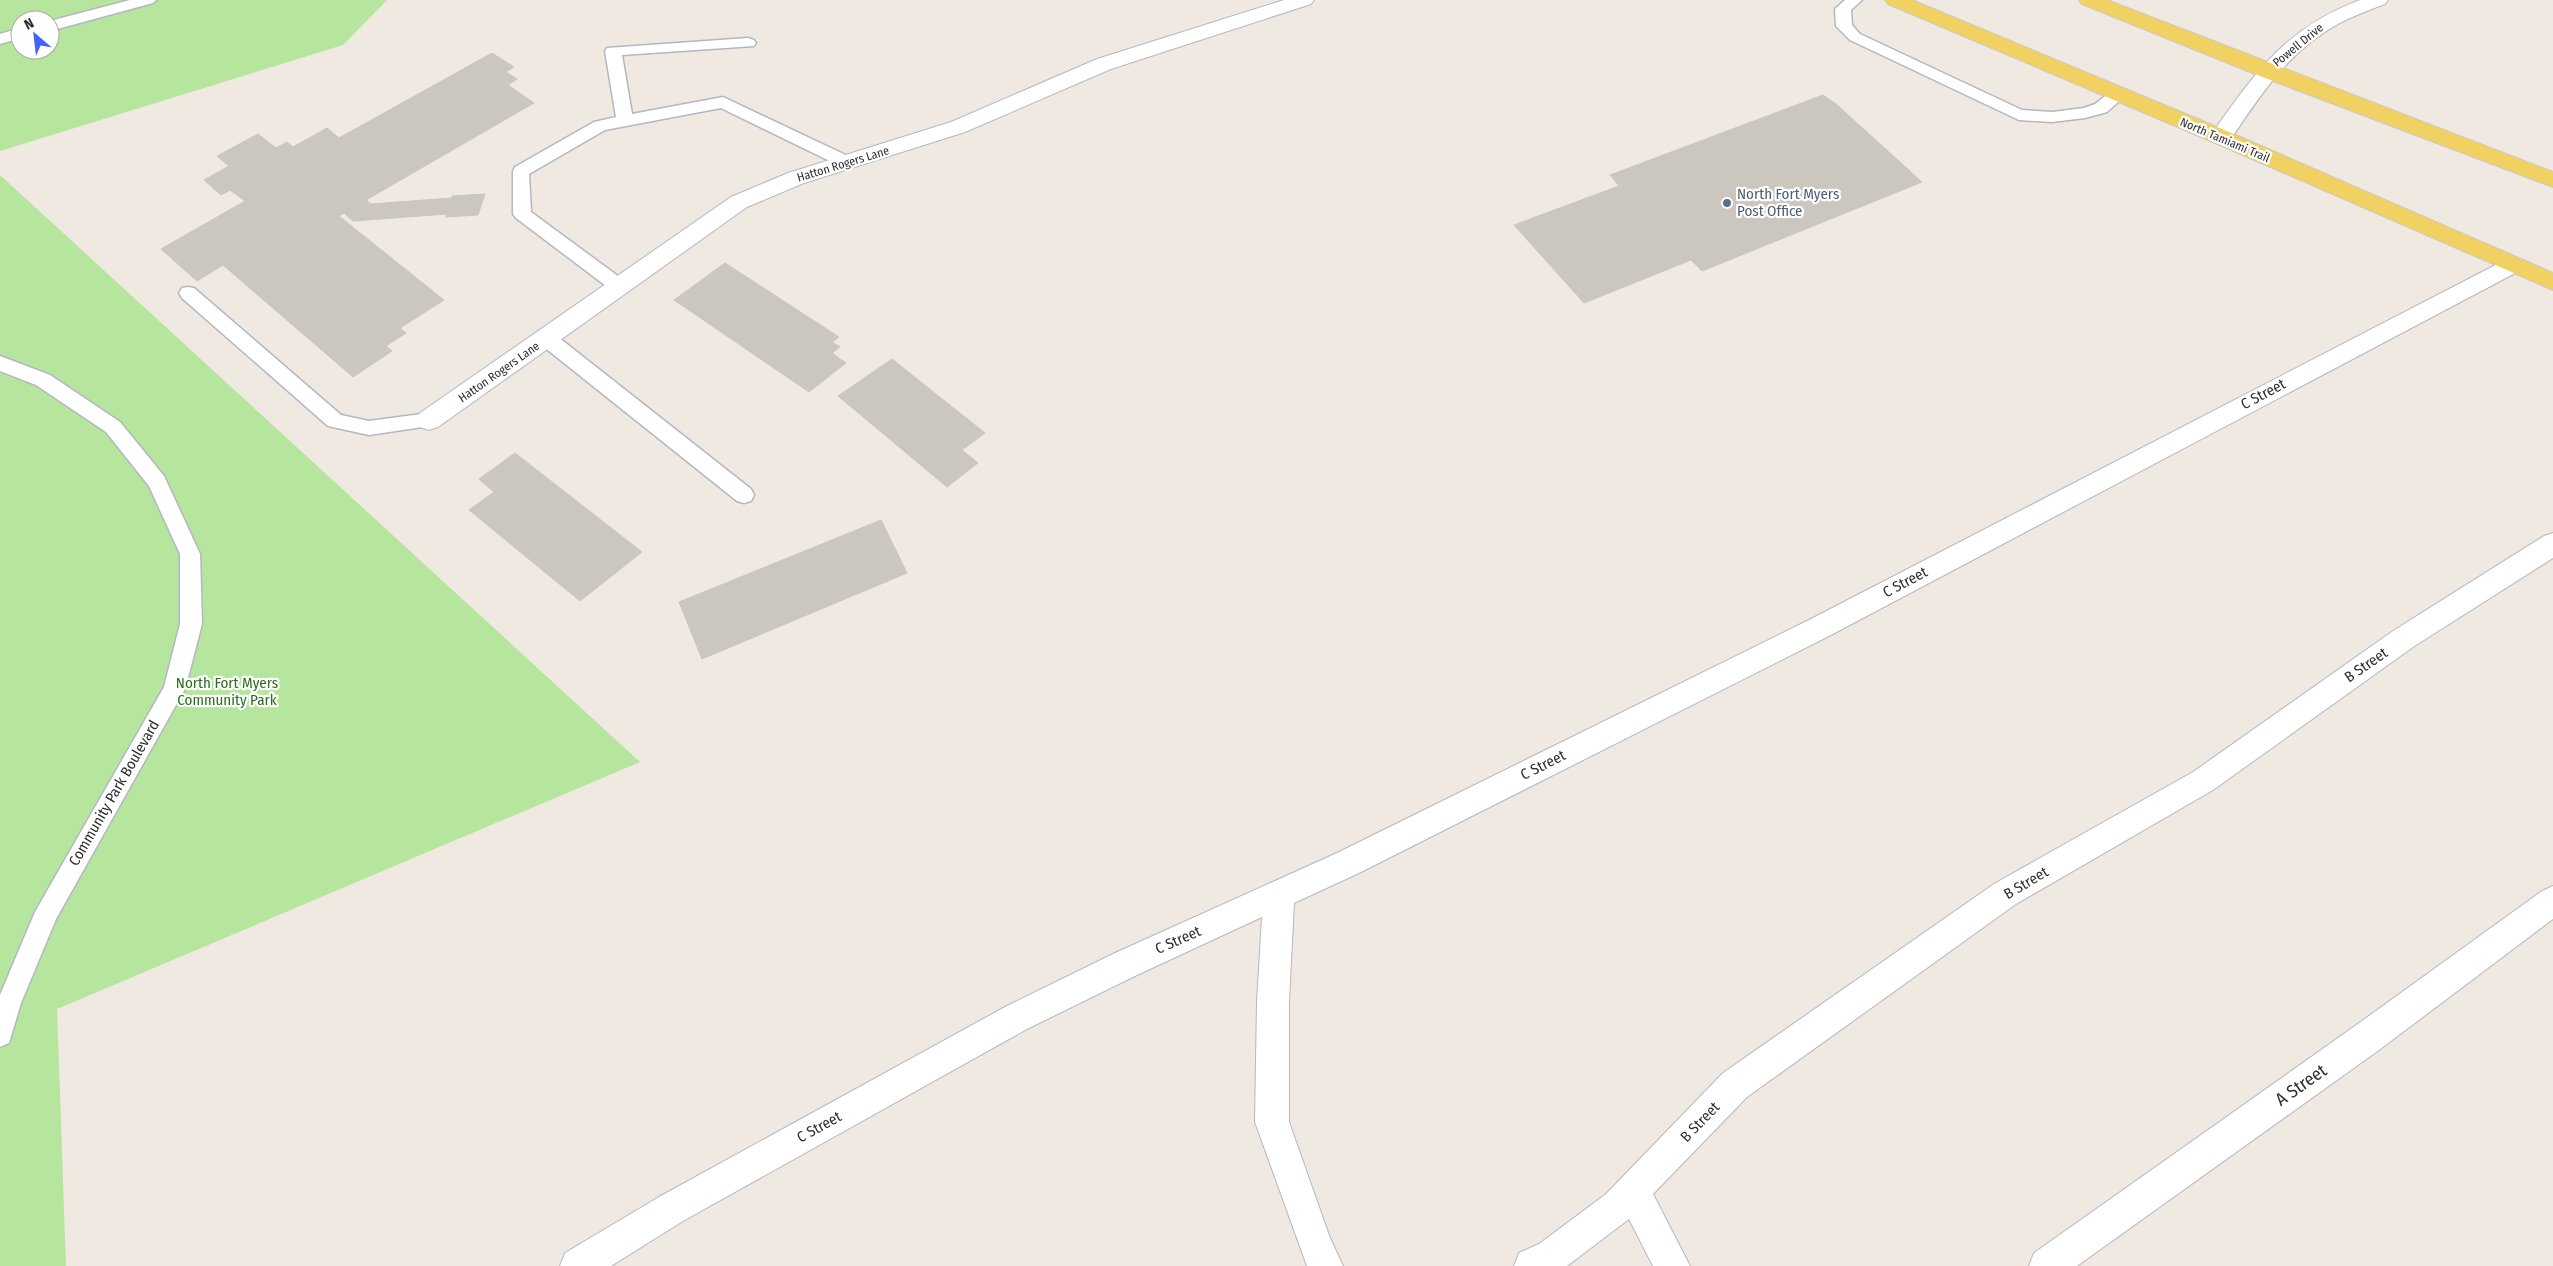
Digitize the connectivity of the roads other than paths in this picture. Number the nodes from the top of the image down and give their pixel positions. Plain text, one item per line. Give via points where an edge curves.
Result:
1 (148, 0) edge
2 (1304, 0) edge
3 (1854, 0) edge
4 (1895, 0) edge
5 (2089, 0) edge
6 (2378, 0) edge
7 (60, 23) edge
8 (748, 43) dead end
9 (2267, 71) junction
10 (2119, 94) junction
11 (625, 121) junction
12 (2221, 138) junction
13 (846, 162) junction
14 (2553, 180) edge
15 (2510, 265) junction
16 (2553, 282) edge
17 (620, 287) junction
18 (188, 292) dead end
19 (546, 338) junction
20 (0, 363) edge
21 (429, 420) joint
22 (744, 495) dead end
23 (2553, 544) edge
24 (1279, 895) junction
25 (2553, 900) edge
26 (0, 1034) edge
27 (1633, 1191) junction
28 (578, 1266) edge
29 (1326, 1266) edge
30 (1532, 1266) edge
31 (1672, 1266) edge
32 (2047, 1266) edge

1 - 7 lane
2 - 13 street, Hatton Rogers Lane via 1104,64 958,127
3 - 10 lane via 1843,9 1844,26 1855,37 2020,115 2052,118 2085,113 2101,108
4 - 10 main road, North Tamiami Trail
5 - 9 main road
6 - 9 street, Powell Drive via 2326,22
8 - 11 lane via 613,52
9 - 12 street, Powell Drive
9 - 14 main road
10 - 12 main road, North Tamiami Trail
11 - 13 lane via 724,102
11 - 17 lane via 600,126 521,171 522,214
12 - 15 main road, North Tamiami Trail
13 - 17 street, Hatton Rogers Lane via 796,178 739,202
15 - 16 main road, North Tamiami Trail
15 - 24 street, C Street via 1819,628
17 - 19 street, Hatton Rogers Lane
18 - 21 lane via 335,420 369,428
19 - 21 street, Hatton Rogers Lane
19 - 22 lane
20 - 26 lane, Community Park Boulevard via 43,380 113,427 157,482 190,554 191,624 174,689 46,912 8,1003
23 - 27 street, B Street via 2403,639 2203,781 1997,900 1735,1085
24 - 28 street, C Street via 1016,1018 671,1209
24 - 29 street via 1272,1122 1314,1245
25 - 32 street, A Street via 2367,1038
27 - 30 street, B Street via 1551,1256
27 - 31 street

